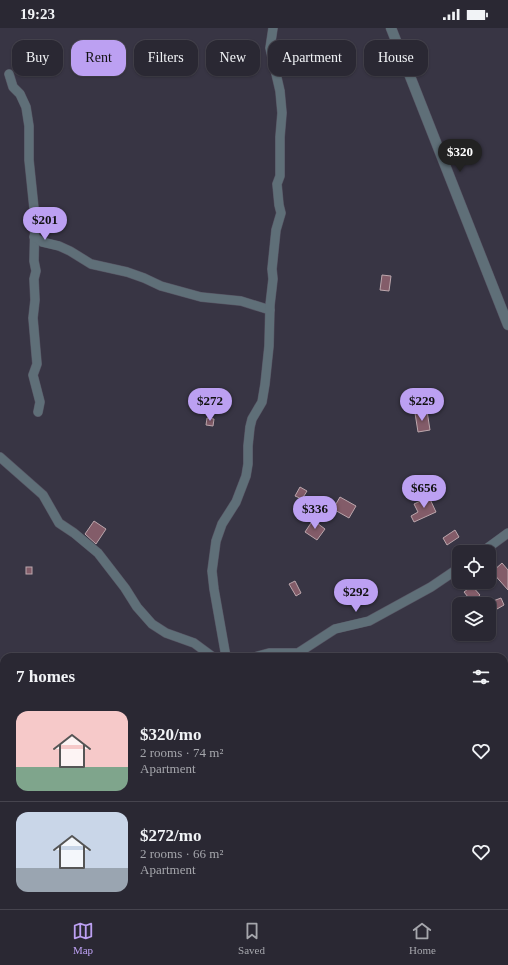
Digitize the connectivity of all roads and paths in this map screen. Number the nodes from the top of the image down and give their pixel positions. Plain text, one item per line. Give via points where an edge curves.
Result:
1 (273, 28) edge
2 (391, 28) edge
3 (9, 74) dead end
4 (34, 237) junction
5 (270, 310) junction
6 (508, 325) edge
7 (38, 412) dead end
8 (0, 457) edge
9 (508, 533) edge
10 (492, 545) edge
11 (452, 573) edge
12 (208, 653) edge
13 (225, 653) edge
14 (269, 653) edge
15 (298, 653) edge
16 (298, 653) edge

1 - 5 street via 270,48 280,91 282,113 280,176 277,184 281,213 276,230
2 - 6 street
3 - 4 street via 13,87 20,94 26,107 29,126
4 - 5 street via 65,249 90,264 127,272 161,286 202,297 241,301
4 - 7 street via 36,271 33,324 37,364 33,375 40,402
5 - 13 street via 265,384 262,402 250,428 246,476 236,502 222,524 216,541 212,571
8 - 12 street via 43,495 59,524 98,553 152,624 166,633 194,643
9 - 10 street
11 - 15 street via 369,621 335,629
14 - 16 street

